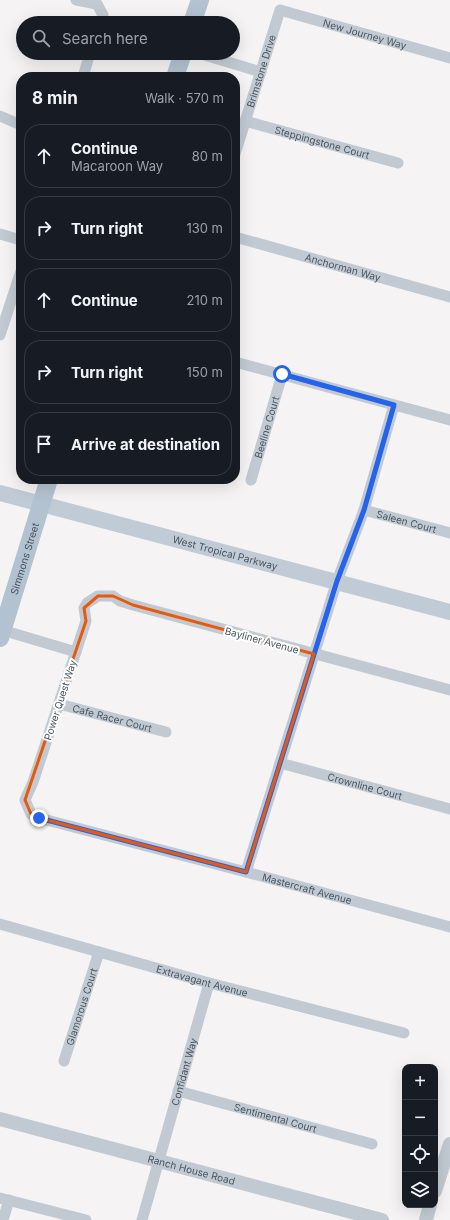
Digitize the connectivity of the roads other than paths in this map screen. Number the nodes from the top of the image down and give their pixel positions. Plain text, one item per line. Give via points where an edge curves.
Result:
1 (76, 0) edge
2 (200, 0) edge
3 (280, 10) joint
4 (103, 16) edge
5 (194, 16) edge
6 (450, 58) edge
7 (88, 60) edge
8 (181, 60) edge
9 (221, 60) edge
10 (84, 72) edge
11 (177, 72) edge
12 (261, 72) junction
13 (0, 116) edge
14 (245, 121) junction
15 (16, 123) edge
16 (240, 138) edge
17 (398, 163) dead end
18 (0, 234) edge
19 (240, 238) edge
20 (16, 239) edge
21 (16, 286) edge
22 (450, 297) edge
23 (0, 335) edge
24 (240, 363) edge
25 (282, 374) junction
26 (394, 405) junction
27 (450, 420) edge
28 (251, 480) dead end
29 (47, 484) edge
30 (0, 493) edge
31 (41, 504) junction
32 (364, 510) junction
33 (450, 534) edge
34 (337, 581) junction
35 (98, 596) joint
36 (450, 612) edge
37 (1, 634) edge
38 (76, 652) junction
39 (314, 654) junction
40 (450, 690) edge
41 (59, 704) junction
42 (166, 732) dead end
43 (280, 763) junction
44 (28, 809) joint
45 (450, 810) edge
46 (246, 872) junction
47 (0, 924) edge
48 (450, 927) edge
49 (99, 952) junction
50 (209, 983) junction
51 (404, 1033) dead end
52 (64, 1061) dead end
53 (178, 1091) junction
54 (0, 1119) edge
55 (372, 1144) dead end
56 (450, 1144) edge
57 (159, 1160) junction
58 (438, 1182) edge
59 (5, 1199) edge
60 (429, 1208) edge
61 (3, 1220) edge
62 (86, 1220) edge
63 (142, 1220) edge
64 (382, 1220) edge
65 (426, 1220) edge

1 - 4 street via 97,4
2 - 5 main road
3 - 6 street, New Journey Way
3 - 12 street, Brimstone Drive
7 - 10 street
8 - 11 main road
9 - 12 street
12 - 14 street, Brimstone Drive
13 - 15 street
14 - 16 street, Brimstone Drive
14 - 17 street, Steppingstone Court
18 - 20 street
19 - 22 street, Anchorman Way
21 - 23 street
24 - 25 street
25 - 26 street
25 - 28 street, Beeline Court
26 - 27 street
26 - 32 street
29 - 31 main road, Simmons Street
30 - 31 main road, West Tropical Parkway
31 - 34 main road, West Tropical Parkway
31 - 37 main road, Simmons Street
32 - 33 street, Saleen Court
32 - 34 street
34 - 36 main road, West Tropical Parkway
34 - 39 street
35 - 38 street, Power Quest Way via 84,608 86,621
35 - 39 street, Bayliner Avenue via 113,596 133,605
37 - 38 street
38 - 41 street, Power Quest Way
39 - 40 street, Bayliner Avenue
39 - 43 street
41 - 42 street, Cafe Racer Court
41 - 44 street, Power Quest Way via 25,800
43 - 45 street, Crownline Court
43 - 46 street
44 - 46 street, Mastercraft Avenue via 39,818
46 - 48 street, Mastercraft Avenue
47 - 49 street, Extravagant Avenue
49 - 50 street, Extravagant Avenue
49 - 52 street, Glamorous Court
50 - 51 street, Extravagant Avenue
50 - 53 street, Confidant Way
53 - 55 street, Sentimental Court
53 - 57 street, Confidant Way
54 - 57 street, Ranch House Road
56 - 58 street
57 - 63 street, Confidant Way
57 - 64 street, Ranch House Road
59 - 61 street
59 - 62 street
60 - 65 street

